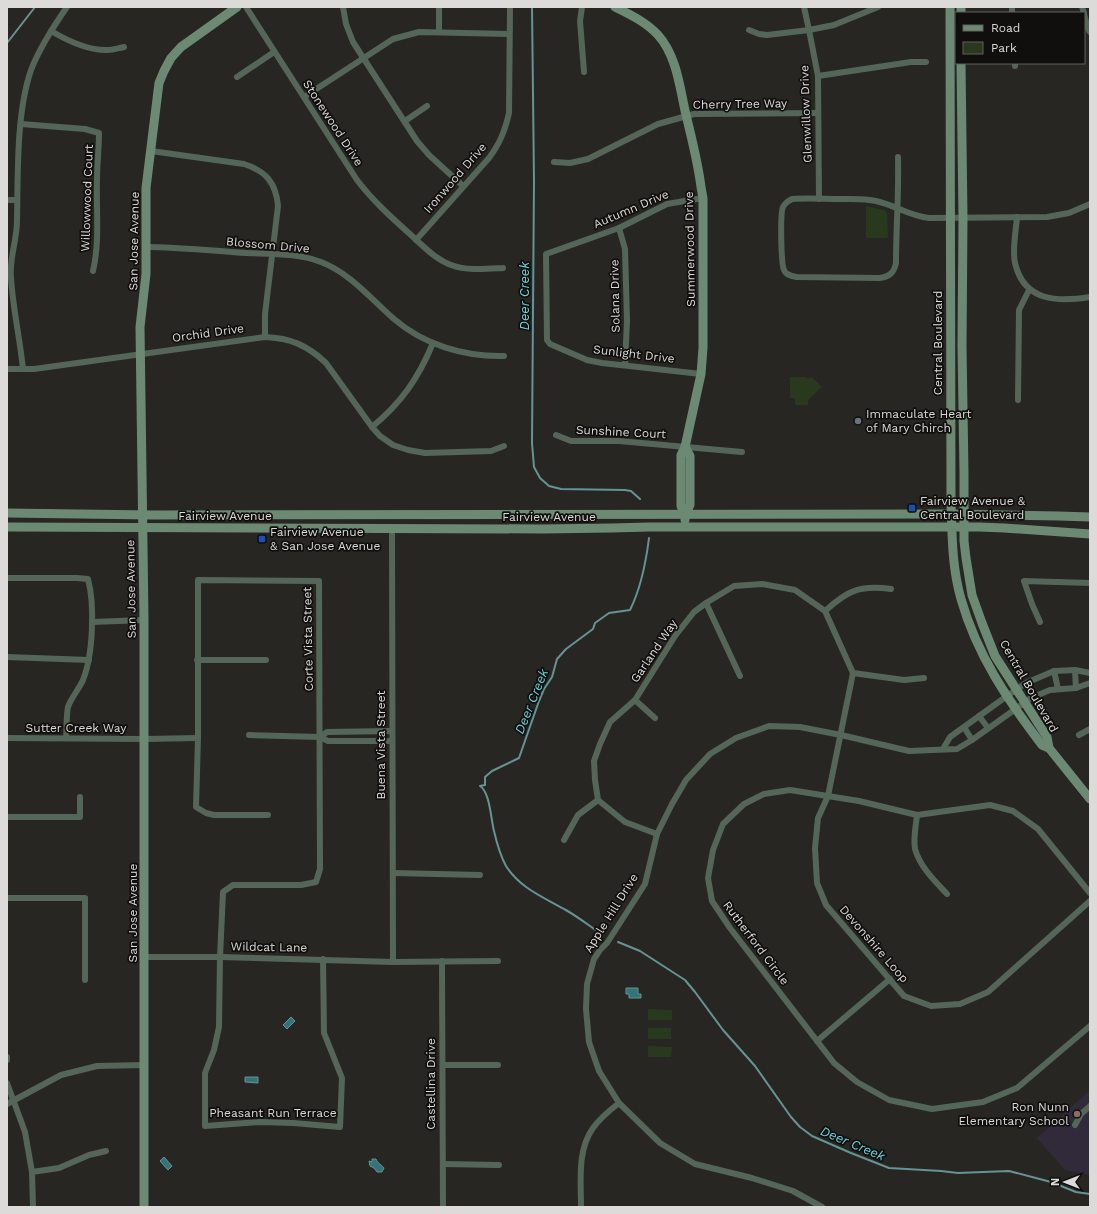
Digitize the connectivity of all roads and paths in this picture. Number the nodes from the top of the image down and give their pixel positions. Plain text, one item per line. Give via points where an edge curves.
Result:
1 (68, 7) edge
2 (237, 7) edge
3 (246, 7) edge
4 (343, 7) edge
5 (439, 7) edge
6 (510, 7) edge
7 (582, 7) edge
8 (615, 7) edge
9 (804, 7) edge
10 (878, 7) edge
11 (950, 7) edge
12 (1085, 18) edge
13 (749, 30) dead end
14 (809, 30) junction
15 (51, 31) junction
16 (439, 32) junction
17 (1090, 32) edge
18 (510, 34) junction
19 (124, 47) dead end
20 (274, 52) junction
21 (364, 59) junction
22 (926, 62) dead end
23 (961, 64) edge
24 (584, 72) dead end
25 (818, 76) junction
26 (237, 77) dead end
27 (304, 97) junction
28 (427, 106) dead end
29 (818, 113) junction
30 (686, 116) junction
31 (405, 121) junction
32 (21, 124) junction
33 (151, 151) junction
34 (898, 157) dead end
35 (554, 162) dead end
36 (463, 186) junction
37 (703, 198) junction
38 (819, 199) junction
39 (7, 200) edge
40 (17, 200) junction
41 (1090, 204) edge
42 (896, 209) junction
43 (1017, 217) junction
44 (951, 218) junction
45 (963, 218) junction
46 (618, 228) junction
47 (416, 240) junction
48 (146, 247) junction
49 (272, 255) junction
50 (503, 268) dead end
51 (93, 271) dead end
52 (9, 278) edge
53 (1029, 290) junction
54 (1090, 297) edge
55 (265, 337) junction
56 (546, 340) joint
57 (433, 343) junction
58 (141, 354) junction
59 (504, 356) dead end
60 (625, 365) junction
61 (7, 369) edge
62 (23, 369) junction
63 (701, 374) junction
64 (1018, 400) dead end
65 (372, 427) junction
66 (556, 435) dead end
67 (504, 446) dead end
68 (685, 447) junction
69 (742, 452) dead end
70 (7, 512) edge
71 (142, 514) junction
72 (952, 514) junction
73 (964, 514) junction
74 (685, 515) junction
75 (1090, 518) edge
76 (7, 527) edge
77 (685, 527) junction
78 (952, 527) junction
79 (964, 527) junction
80 (142, 528) junction
81 (392, 528) junction
82 (1090, 534) edge
83 (7, 578) edge
84 (1090, 583) edge
85 (891, 589) dead end
86 (706, 603) junction
87 (825, 611) junction
88 (144, 620) junction
89 (92, 622) junction
90 (1040, 622) dead end
91 (7, 658) edge
92 (89, 660) junction
93 (197, 660) junction
94 (266, 660) dead end
95 (1075, 670) junction
96 (1054, 671) junction
97 (853, 673) junction
98 (1090, 673) edge
99 (740, 676) dead end
100 (924, 678) dead end
101 (1090, 683) edge
102 (1076, 688) junction
103 (1058, 689) junction
104 (1016, 690) junction
105 (1007, 696) junction
106 (634, 700) junction
107 (1025, 703) junction
108 (1016, 709) junction
109 (979, 716) junction
110 (655, 718) dead end
111 (964, 727) junction
112 (988, 728) junction
113 (1090, 729) edge
114 (392, 731) junction
115 (249, 735) dead end
116 (841, 735) junction
117 (1078, 735) dead end
118 (320, 737) junction
119 (7, 738) edge
120 (66, 738) junction
121 (198, 738) junction
122 (144, 739) junction
123 (972, 740) junction
124 (392, 741) junction
125 (1049, 748) junction
126 (943, 749) junction
127 (828, 796) junction
128 (80, 797) dead end
129 (1090, 799) edge
130 (598, 800) junction
131 (268, 815) dead end
132 (917, 815) junction
133 (7, 817) edge
134 (657, 834) junction
135 (564, 840) dead end
136 (392, 873) junction
137 (480, 875) dead end
138 (1090, 893) edge
139 (947, 894) dead end
140 (7, 898) edge
141 (1090, 901) edge
142 (220, 957) junction
143 (145, 958) junction
144 (323, 959) junction
145 (442, 961) junction
146 (498, 961) dead end
147 (392, 962) junction
148 (890, 979) junction
149 (85, 980) dead end
150 (1090, 1026) edge
151 (817, 1041) junction
152 (8, 1057) edge
153 (7, 1060) edge
154 (145, 1065) junction
155 (443, 1065) junction
156 (498, 1065) dead end
157 (7, 1083) edge
158 (14, 1101) junction
159 (619, 1103) junction
160 (7, 1104) edge
161 (1090, 1106) edge
162 (1075, 1125) dead end
163 (106, 1151) dead end
164 (443, 1164) junction
165 (499, 1165) dead end
166 (32, 1172) junction
167 (33, 1207) edge
168 (144, 1207) edge
169 (443, 1207) edge
170 (581, 1207) edge
171 (822, 1207) edge

1 - 15 street
2 - 33 street, San Jose Avenue via 181,47 171,58 159,83
3 - 20 street, Stonewood Drive
4 - 21 street via 350,37
5 - 16 street
6 - 18 street, Ironwood Drive
7 - 24 street via 580,21
8 - 30 street, Summerwood Drive via 639,19 665,44 673,59
9 - 14 street, Glenwillow Drive
10 - 14 street via 834,25
11 - 44 street, Central Boulevard
12 - 17 street
13 - 14 street via 767,35
14 - 25 street, Glenwillow Drive
15 - 19 street via 74,44 90,48 108,50
15 - 32 street via 31,71 25,92
16 - 18 street
16 - 21 street via 419,32 393,39
18 - 36 street, Ironwood Drive via 509,113 506,128 489,158
20 - 26 street
20 - 27 street, Stonewood Drive
21 - 27 street
21 - 31 street
22 - 25 street
23 - 45 street, Central Boulevard
25 - 29 street, Glenwillow Drive
27 - 47 street, Stonewood Drive via 368,194
28 - 31 street
29 - 30 street, Cherry Tree Way via 711,113
29 - 38 street, Glenwillow Drive
30 - 35 street, Cherry Tree Way via 658,124 588,159 570,163
30 - 37 street, Summerwood Drive
31 - 36 street via 429,155
32 - 40 street
32 - 51 street, Willowwood Court via 85,129 99,133 97,255
33 - 48 street, San Jose Avenue via 146,188
33 - 49 street via 244,164 264,173 277,194
34 - 42 street
36 - 47 street, Ironwood Drive
37 - 46 street, Autumn Drive via 667,204
37 - 63 street, Summerwood Drive
38 - 42 street via 869,199
38 - 42 street via 792,199 783,208 782,258 785,272 789,275 879,278 887,276 895,268
39 - 40 street
40 - 52 street via 17,224
41 - 43 street via 1070,213 1047,217
42 - 44 street via 921,217
43 - 45 street
43 - 53 street via 1015,263
44 - 45 street
44 - 72 street, Central Boulevard
45 - 73 street, Central Boulevard
46 - 56 street, Autumn Drive via 546,254
46 - 60 street, Solana Drive via 625,249
47 - 50 street, Stonewood Drive via 450,265 464,269
48 - 49 street, Blossom Drive
48 - 58 street, San Jose Avenue via 145,290 140,317
49 - 55 street
49 - 57 street, Blossom Drive via 310,258 322,262 351,280 396,321
52 - 62 street
53 - 54 street via 1051,300
53 - 64 street via 1019,310
55 - 58 street, Orchid Drive
55 - 65 street, Orchid Drive via 291,340 319,357
56 - 60 street, Sunlight Drive via 587,360 602,364
57 - 59 street, Blossom Drive via 474,355
57 - 65 street via 424,364 406,393 389,413
58 - 62 street, Orchid Drive
58 - 71 street, San Jose Avenue
60 - 63 street, Sunlight Drive
61 - 62 street, Orchid Drive
63 - 68 street, Summerwood Drive
65 - 67 street, Orchid Drive via 393,445 425,453 491,451
66 - 68 street, Sunshine Court via 571,441 619,441
68 - 69 street, Sunshine Court
68 - 74 street, Summerwood Drive via 681,455 680,506
70 - 71 street, Fairview Avenue
71 - 74 street, Fairview Avenue
71 - 80 street, San Jose Avenue
72 - 73 street, Fairview Avenue
72 - 74 street, Fairview Avenue
72 - 78 street, Central Boulevard
73 - 75 street, Fairview Avenue
73 - 79 street, Central Boulevard
74 - 77 street, Summerwood Drive
76 - 80 street, Fairview Avenue
77 - 78 street, Fairview Avenue
77 - 81 street, Fairview Avenue
78 - 79 street, Fairview Avenue
78 - 105 street, Central Boulevard via 954,559 961,598 985,661
79 - 82 street, Fairview Avenue
79 - 104 street, Central Boulevard via 972,595 996,656
80 - 81 street, Fairview Avenue
80 - 88 street, San Jose Avenue
81 - 114 street, Buena Vista Street
83 - 89 street via 88,579
84 - 90 street via 1024,581
85 - 87 street via 874,587 856,590 840,597
86 - 87 street, Garland Way via 734,586 762,584 795,590
86 - 99 street
86 - 106 street, Garland Way via 694,612 675,636
87 - 97 street
88 - 89 street
88 - 122 street, San Jose Avenue
89 - 92 street
91 - 92 street
92 - 120 street via 83,680 68,707
93 - 94 street
93 - 118 street, Corte Vista Street via 198,580 319,581
93 - 121 street, Corte Vista Street
95 - 96 street
95 - 98 street
95 - 102 street
96 - 103 street
96 - 104 street
97 - 100 street via 904,680
97 - 116 street
101 - 102 street, Apple Hill Drive
102 - 103 street, Apple Hill Drive
103 - 107 street, Apple Hill Drive via 1031,698
104 - 105 street
104 - 107 street, Central Boulevard
105 - 108 street, Central Boulevard
105 - 109 street
106 - 110 street
106 - 130 street, Garland Way via 610,722 594,760
107 - 108 street, Apple Hill Drive
107 - 125 street, Central Boulevard via 1047,737
108 - 112 street, Apple Hill Drive
108 - 125 street, Central Boulevard via 1042,745
109 - 111 street
109 - 112 street
111 - 123 street
111 - 126 street via 950,737
112 - 123 street, Apple Hill Drive
113 - 117 street
114 - 118 street via 327,732
114 - 124 street, Buena Vista Street
115 - 118 street
116 - 126 street, Apple Hill Drive via 909,751
116 - 127 street, Devonshire Loop
116 - 134 street, Apple Hill Drive via 800,727 769,726 736,738 710,754 686,780
118 - 124 street via 328,741
118 - 142 street, Corte Vista Street via 320,869 316,882 233,884 223,892
119 - 120 street, Sutter Creek Way
120 - 122 street, Sutter Creek Way
121 - 122 street, Sutter Creek Way
121 - 131 street, Corte Vista Street via 196,806 214,815
122 - 143 street, San Jose Avenue
123 - 126 street, Apple Hill Drive via 957,749
124 - 136 street, Buena Vista Street
125 - 129 street, Central Boulevard
127 - 132 street, Rutherford Circle
127 - 148 street, Devonshire Loop via 818,818 815,848 817,883 826,905
127 - 151 street, Rutherford Circle via 790,790 764,794 744,804 723,824 713,850 708,878 712,901 730,928
128 - 133 street via 80,817
130 - 134 street via 625,822
130 - 135 street via 578,815
132 - 138 street, Rutherford Circle via 990,805 1013,812 1038,829
132 - 139 street via 915,848 922,866
134 - 159 street, Apple Hill Drive via 645,884 594,959 587,984 589,1042 599,1071
136 - 137 street
136 - 147 street, Buena Vista Street
140 - 149 street via 85,898
141 - 148 street, Devonshire Loop via 988,992 960,1004 931,1006 904,996
142 - 143 street, Wildcat Lane
142 - 144 street, Wildcat Lane
142 - 144 street, Pheasant Run Terrace via 219,1027 205,1073 205,1126 260,1122 340,1127 342,1078 324,1033
143 - 154 street, San Jose Avenue
144 - 147 street, Wildcat Lane
145 - 146 street, Wildcat Lane
145 - 147 street, Wildcat Lane
145 - 155 street, Castellina Drive
148 - 151 street
150 - 151 street, Rutherford Circle via 1017,1088 983,1102 932,1109 889,1100 857,1082 834,1063
152 - 153 street
154 - 158 street via 97,1066 61,1075
154 - 168 street, San Jose Avenue
155 - 156 street
155 - 164 street, Castellina Drive
157 - 158 street
158 - 160 street
158 - 166 street via 25,1132
159 - 170 street via 592,1129 584,1149
159 - 171 street, Apple Hill Drive via 660,1143 695,1164 793,1191
161 - 162 street via 1081,1114
163 - 166 street via 88,1155 59,1168
164 - 165 street
164 - 169 street, Castellina Drive
166 - 167 street

